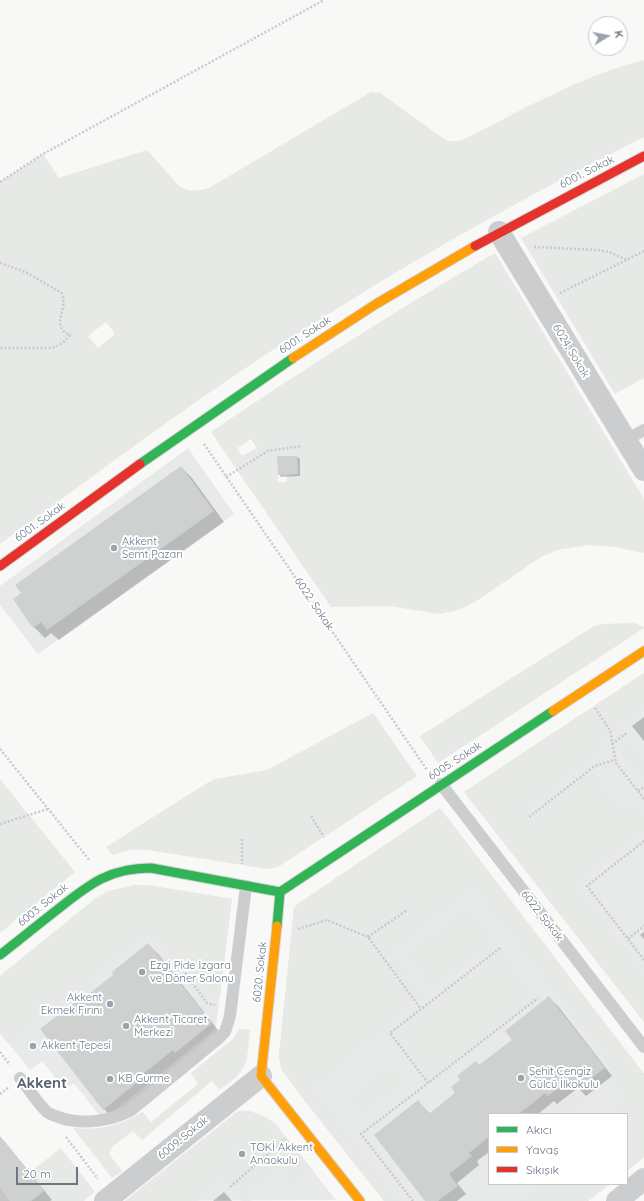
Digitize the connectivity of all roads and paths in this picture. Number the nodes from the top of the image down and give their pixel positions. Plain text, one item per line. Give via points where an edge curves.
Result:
1 (324, 0) edge
2 (644, 156) edge
3 (0, 182) edge
4 (499, 232) junction
5 (532, 247) dead end
6 (644, 251) edge
7 (627, 260) junction
8 (0, 263) edge
9 (556, 296) dead end
10 (0, 348) edge
11 (635, 435) edge
12 (200, 439) dead end
13 (301, 446) dead end
14 (644, 470) edge
15 (226, 477) junction
16 (0, 566) edge
17 (644, 651) edge
18 (594, 706) dead end
19 (628, 732) dead end
20 (612, 744) junction
21 (0, 749) edge
22 (614, 760) junction
23 (427, 770) dead end
24 (441, 784) junction
25 (644, 786) edge
26 (638, 791) junction
27 (644, 799) edge
28 (48, 809) junction
29 (311, 816) dead end
30 (529, 817) dead end
31 (0, 824) edge
32 (324, 837) dead end
33 (242, 839) dead end
34 (644, 841) edge
35 (92, 863) dead end
36 (242, 865) dead end
37 (246, 886) junction
38 (280, 892) junction
39 (407, 910) dead end
40 (644, 926) edge
41 (291, 928) dead end
42 (368, 937) junction
43 (628, 938) junction
44 (500, 948) dead end
45 (0, 955) edge
46 (644, 960) edge
47 (185, 973) dead end
48 (538, 998) dead end
49 (219, 1006) dead end
50 (421, 1009) junction
51 (644, 1047) edge
52 (261, 1076) junction
53 (20, 1078) dead end
54 (428, 1083) junction
55 (48, 1112) junction
56 (286, 1137) dead end
57 (644, 1179) edge
58 (99, 1180) dead end
59 (230, 1187) dead end
60 (105, 1201) edge
61 (360, 1201) edge
62 (413, 1201) edge
63 (617, 1201) edge

1 - 3 path via 43,154
2 - 4 street, 6001. Sokak
4 - 11 street, 6024. Sokak
4 - 16 street, 6001. Sokak via 419,278 265,376 191,426
5 - 7 path via 598,250
6 - 7 path
7 - 9 path
8 - 10 path via 25,272 62,293 64,304 60,328 70,335 63,343 51,348
11 - 14 street, 6024. Sokak
12 - 15 path, 6022. Sokak
13 - 15 path via 268,451
15 - 23 path, 6022. Sokak
17 - 24 street, 6005. Sokak
18 - 20 path via 610,730
19 - 20 path
20 - 22 path
21 - 28 path
22 - 26 path
22 - 30 path via 594,766
24 - 38 street, 6005. Sokak
24 - 51 lane, 6022. Sokak
25 - 26 path
26 - 27 path
28 - 31 path
28 - 35 path
29 - 32 path
33 - 36 path
34 - 43 path via 587,886
37 - 38 street
37 - 45 street, 6003. Sokak via 142,868 120,871 87,886
37 - 55 lane via 230,1016 225,1032 134,1108 122,1115 82,1122
38 - 52 street, 6020. Sokak
39 - 42 path
40 - 43 path
41 - 42 path via 301,928 327,920
42 - 50 path
43 - 46 path
44 - 50 path
47 - 49 path via 207,1003
48 - 54 path
50 - 54 path via 390,1033
52 - 60 street, 6009. Sokak
52 - 61 street
53 - 55 lane
54 - 62 path via 361,1134
55 - 58 path
56 - 59 path
57 - 63 street

